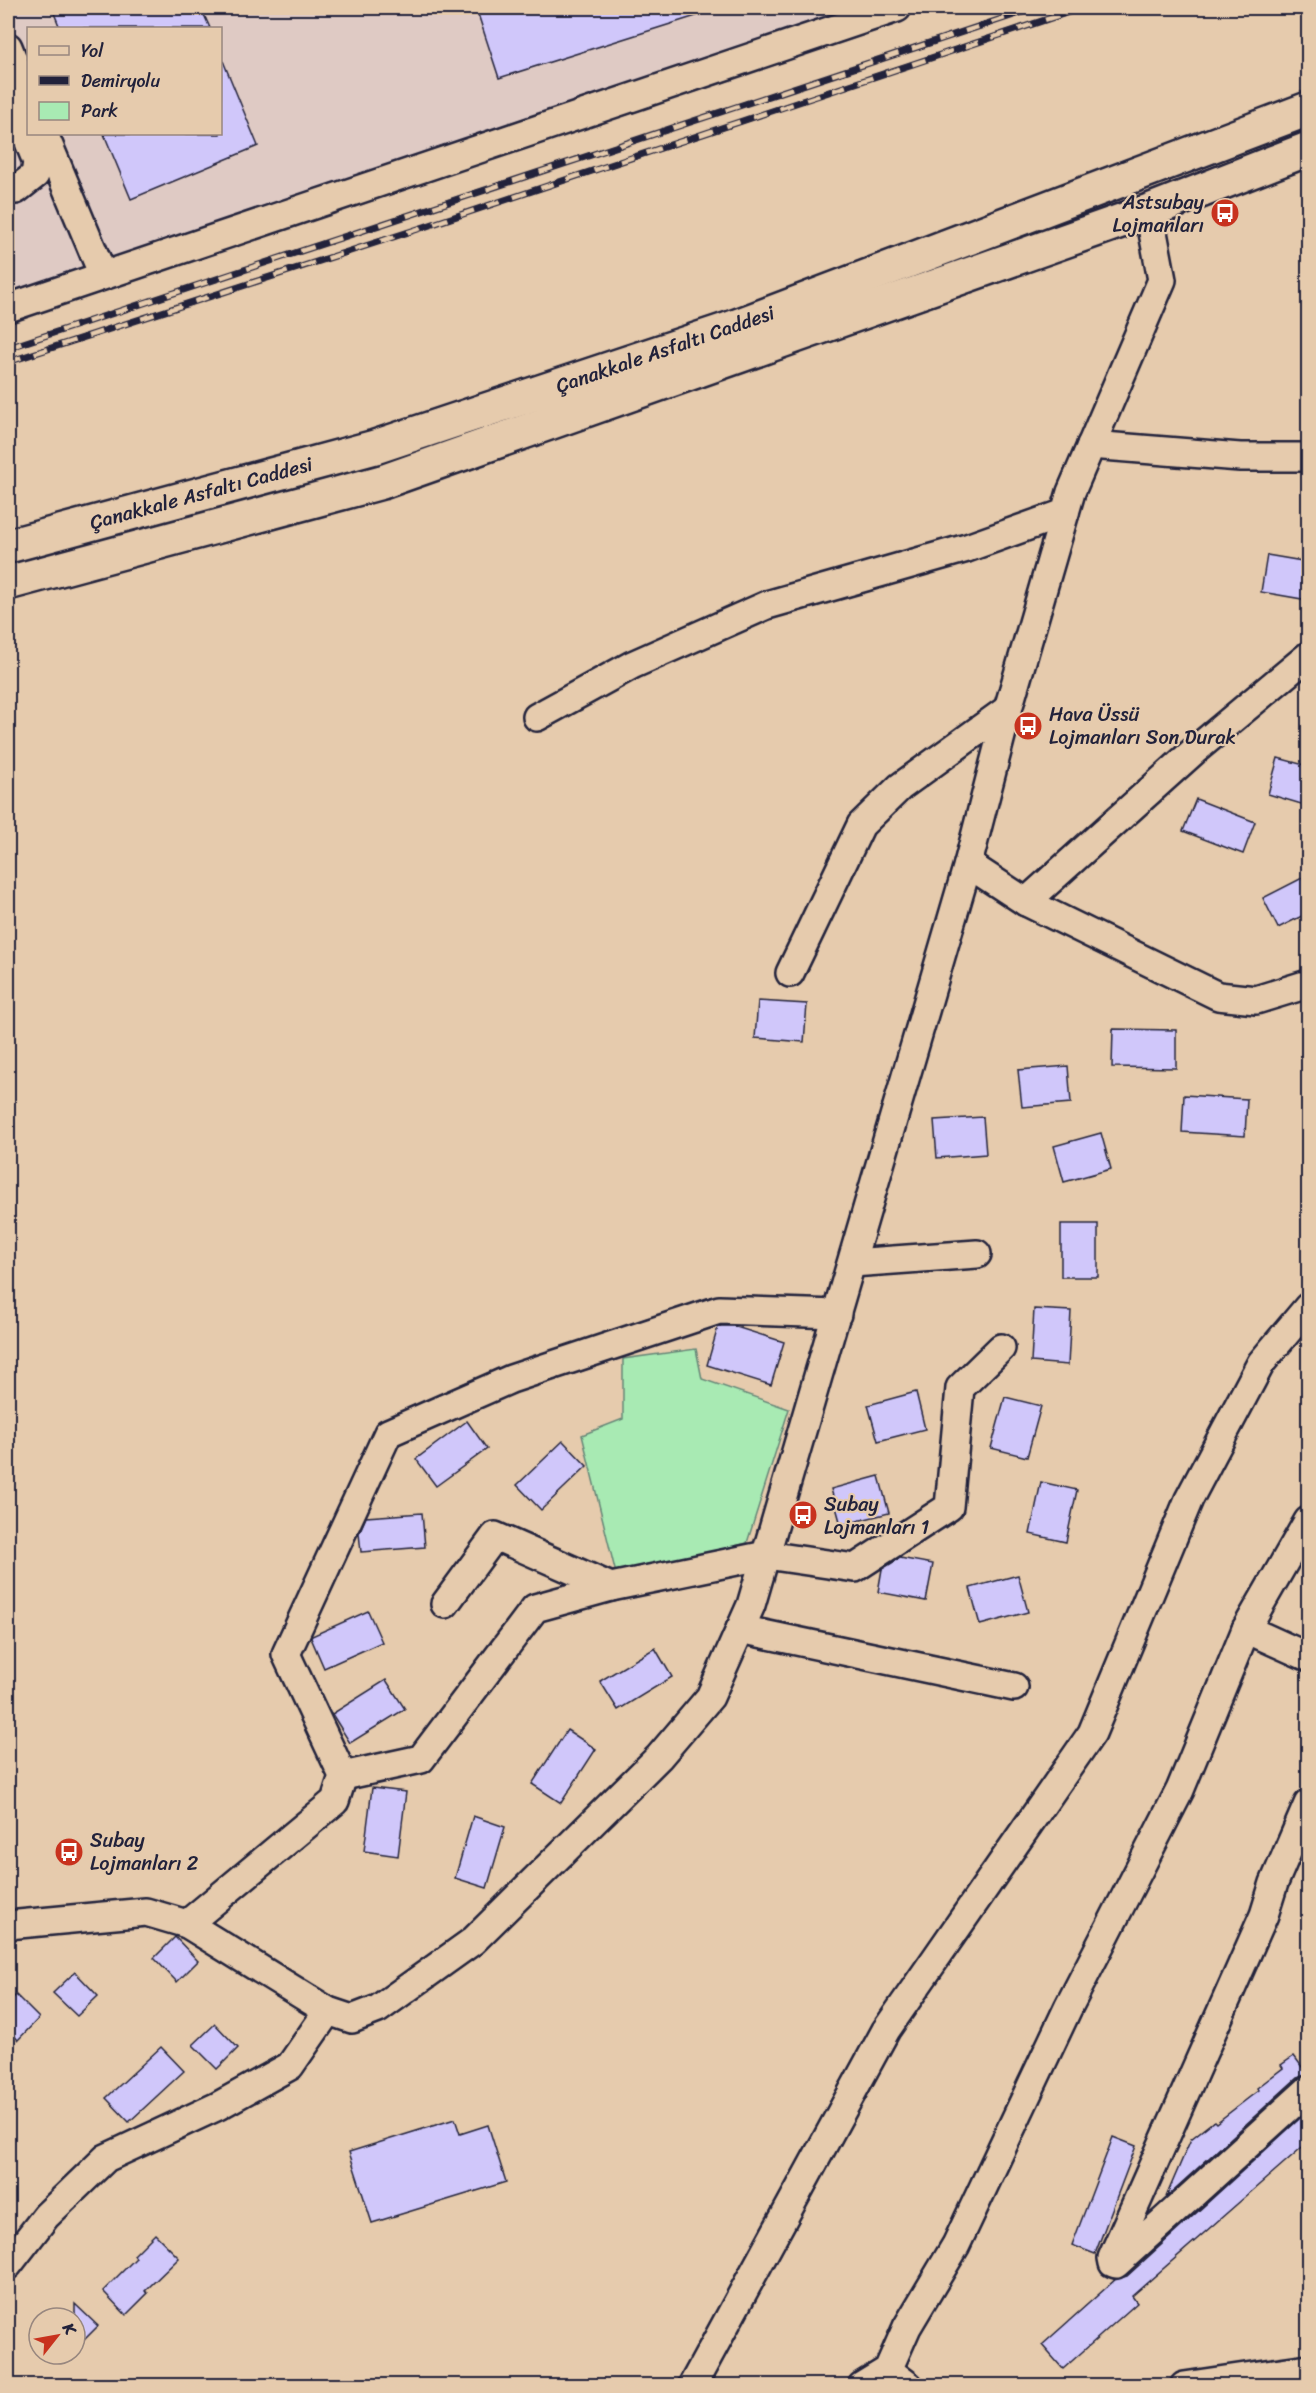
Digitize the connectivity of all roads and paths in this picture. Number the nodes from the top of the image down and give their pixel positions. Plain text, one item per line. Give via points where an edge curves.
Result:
1 (883, 10) edge
2 (8, 46) edge
3 (8, 91) edge
4 (27, 94) edge
5 (1308, 109) edge
6 (44, 135) edge
7 (1308, 149) edge
8 (8, 190) edge
9 (1149, 211) junction
10 (103, 275) junction
11 (8, 308) edge
12 (1091, 445) junction
13 (1308, 457) edge
14 (1065, 513) junction
15 (8, 546) edge
16 (8, 583) edge
17 (1308, 656) edge
18 (1008, 709) junction
19 (537, 717) dead end
20 (968, 864) junction
21 (1026, 902) junction
22 (790, 973) dead end
23 (1308, 984) edge
24 (977, 1254) dead end
25 (852, 1263) junction
26 (1308, 1307) edge
27 (837, 1314) junction
28 (1002, 1348) dead end
29 (1308, 1521) edge
30 (766, 1555) junction
31 (611, 1587) junction
32 (445, 1604) dead end
33 (740, 1629) junction
34 (1246, 1629) junction
35 (1308, 1657) edge
36 (1014, 1687) dead end
37 (343, 1776) junction
38 (1308, 1804) edge
39 (8, 1924) edge
40 (187, 1924) junction
41 (328, 2010) junction
42 (1308, 2090) edge
43 (8, 2265) edge
44 (1308, 2368) edge
45 (898, 2378) edge
46 (692, 2385) edge
47 (861, 2385) edge
48 (1184, 2385) edge

1 - 10 street
2 - 4 street
3 - 8 street via 37,162 35,175 16,189
5 - 15 highway, Çanakkale Asfaltı Caddesi via 729,329 375,447
6 - 10 street
7 - 9 highway, Çanakkale Asfaltı Caddesi
9 - 12 street via 1162,280
9 - 16 highway, Çanakkale Asfaltı Caddesi via 382,482
10 - 11 street
12 - 13 street via 1240,457
12 - 14 street
14 - 18 street
14 - 19 street via 967,548 767,604 632,665
17 - 21 street via 1194,751
18 - 20 street
18 - 22 street via 900,787 861,825
20 - 21 street
20 - 25 street
21 - 23 street via 1218,996 1256,1000
24 - 25 street
25 - 27 street
26 - 46 street via 1261,1363 1189,1499 1092,1733 886,2030
27 - 30 street
27 - 37 street via 718,1310 511,1379 388,1433 286,1654
28 - 30 street via 960,1388 949,1507 855,1568
29 - 34 street
30 - 31 street
30 - 33 street
31 - 32 street via 495,1536
31 - 37 street via 536,1608 421,1759
33 - 36 street
33 - 41 street via 710,1697 659,1757 473,1941 378,2008 352,2019
34 - 35 street
34 - 45 street via 1180,1790 1068,2008 956,2245 907,2327
37 - 40 street via 334,1800
38 - 42 street via 1264,1916 1113,2263
39 - 40 street via 146,1912
40 - 41 street
41 - 43 street via 290,2066 218,2106 106,2158 46,2216
44 - 48 street
45 - 47 street

